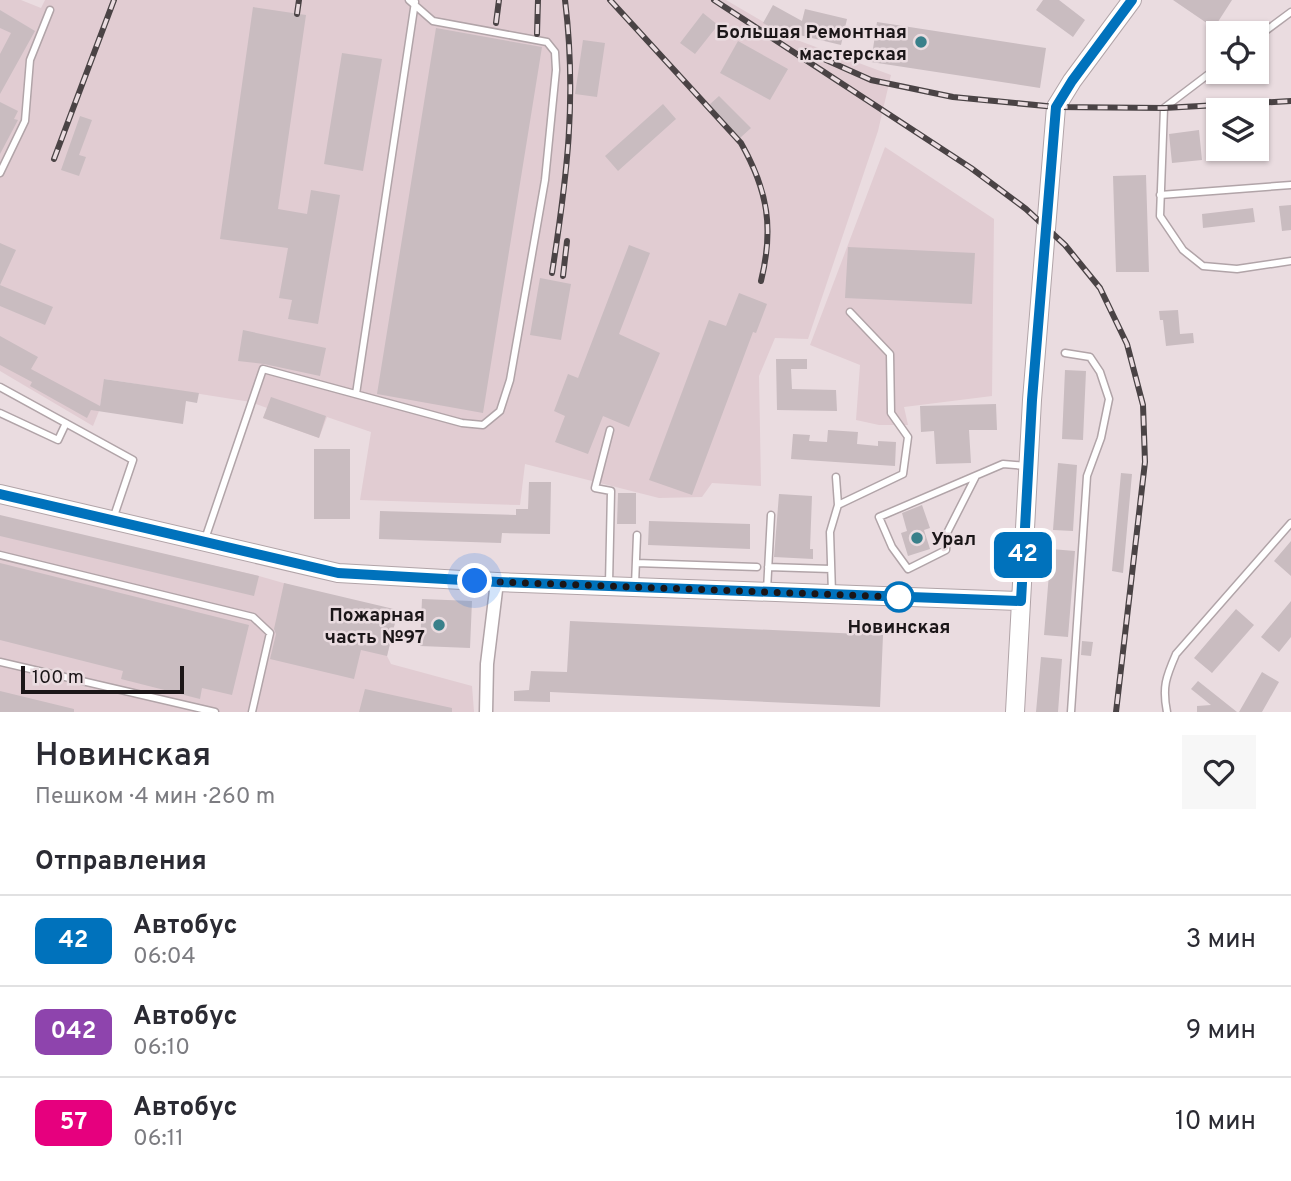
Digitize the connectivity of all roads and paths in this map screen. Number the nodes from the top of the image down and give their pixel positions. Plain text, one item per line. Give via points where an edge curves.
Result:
1 (1132, 0) edge
2 (413, 1) edge
3 (50, 10) dead end
4 (1291, 12) edge
5 (1269, 28) edge
6 (1206, 76) edge
7 (0, 173) edge
8 (1291, 185) edge
9 (1160, 195) junction
10 (1291, 261) edge
11 (850, 312) dead end
12 (1065, 353) dead end
13 (0, 387) edge
14 (356, 394) junction
15 (0, 413) edge
16 (66, 423) junction
17 (610, 430) dead end
18 (1028, 467) junction
19 (976, 476) junction
20 (836, 477) dead end
21 (0, 494) edge
22 (838, 505) junction
23 (771, 515) dead end
24 (113, 521) junction
25 (1291, 523) edge
26 (637, 534) dead end
27 (204, 541) junction
28 (0, 555) edge
29 (636, 564) junction
30 (757, 567) dead end
31 (768, 567) junction
32 (831, 569) junction
33 (498, 582) junction
34 (609, 586) junction
35 (635, 587) junction
36 (767, 592) junction
37 (832, 594) junction
38 (1021, 601) junction
39 (0, 662) edge
40 (215, 712) edge
41 (252, 712) edge
42 (486, 712) edge
43 (1015, 712) edge
44 (1071, 712) edge
45 (1167, 712) edge

1 - 18 main road via 1056,107
2 - 14 lane
2 - 14 lane via 433,21 547,41 555,52 556,71 545,180 510,380 500,411 483,425 462,423
3 - 7 lane via 30,60 24,121
4 - 5 lane
6 - 9 lane via 1164,108
8 - 9 lane
9 - 10 lane via 1160,216 1182,250 1203,266 1237,269
11 - 22 lane via 890,354 891,413 908,437 903,474
12 - 44 lane via 1090,357 1109,399 1087,476
13 - 16 lane
14 - 27 lane via 263,369
15 - 16 lane via 58,440
16 - 24 lane via 133,460
17 - 34 lane via 595,488 611,491
18 - 19 lane via 1003,464
18 - 38 main road
19 - 19 lane via 947,533 946,550 908,569 879,517
20 - 22 lane
21 - 24 main road
22 - 32 lane via 830,532
23 - 31 lane
24 - 27 main road
25 - 45 lane via 1176,654 1166,677
26 - 29 lane
27 - 33 main road via 338,573
28 - 41 lane via 253,617 270,634
29 - 30 lane
29 - 35 lane
31 - 32 lane
31 - 36 lane
32 - 37 lane
33 - 34 main road
33 - 42 street
34 - 35 main road
35 - 36 main road
36 - 37 main road
37 - 38 main road
38 - 43 main road
39 - 40 lane

